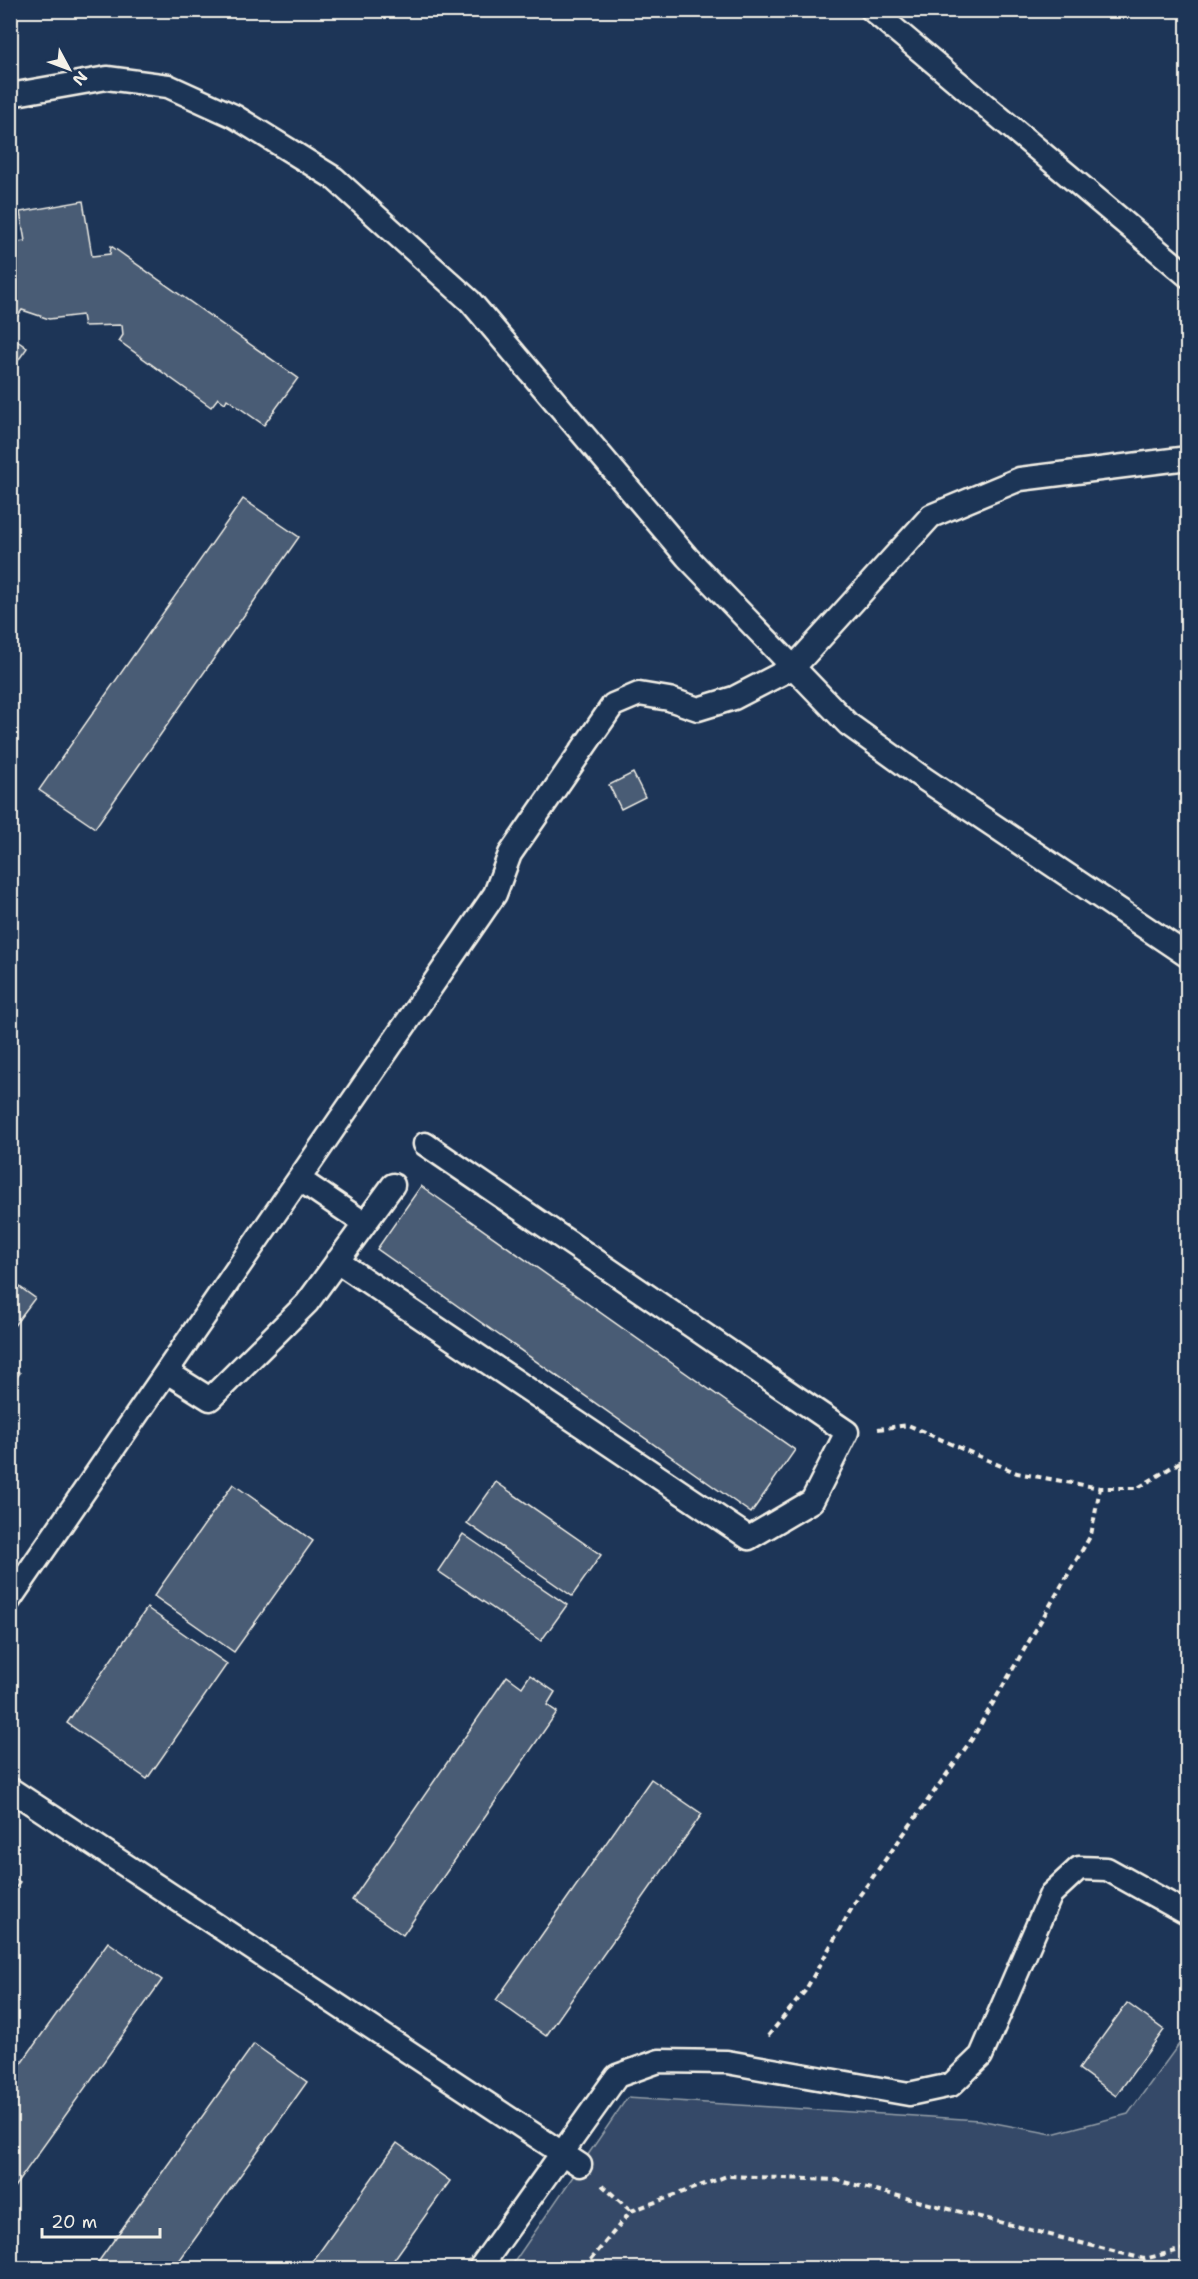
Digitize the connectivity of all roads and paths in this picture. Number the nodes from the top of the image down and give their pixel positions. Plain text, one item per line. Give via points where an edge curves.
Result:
1 (872, 10) edge
2 (10, 95) edge
3 (1188, 276) edge
4 (1188, 458) edge
5 (794, 667) junction
6 (1188, 956) edge
7 (425, 1144) dead end
8 (299, 1179) junction
9 (393, 1185) dead end
10 (364, 1223) junction
11 (337, 1260) junction
12 (167, 1372) junction
13 (847, 1432) junction
14 (1188, 1457) edge
15 (1100, 1488) junction
16 (10, 1599) edge
17 (10, 1789) edge
18 (1188, 1914) edge
19 (727, 2062) junction
20 (561, 2152) junction
21 (580, 2165) dead end
22 (1188, 2248) edge
23 (480, 2268) edge
24 (584, 2268) edge

1 - 3 lane
2 - 5 lane via 107,78 168,86 234,117 334,178 470,301 687,557
4 - 5 lane via 1020,479 931,516
5 - 6 lane via 848,724
5 - 8 lane via 734,698 698,709 639,694 614,705 510,854 495,894
7 - 13 lane
8 - 10 lane
8 - 12 lane
9 - 10 lane
10 - 11 lane
11 - 12 lane via 307,1303 210,1399
11 - 13 lane via 749,1538 812,1501
12 - 16 lane
13 - 15 path via 908,1425 1017,1473
14 - 15 path via 1138,1488
15 - 19 path via 1091,1535 972,1739 857,1899 805,1991 760,2045
17 - 20 lane
18 - 19 lane via 1107,1869 1079,1868 1051,1894 981,2056 951,2085 909,2094
19 - 20 lane via 659,2061 617,2076
20 - 21 lane
20 - 23 lane
22 - 24 path via 1144,2259 836,2180 727,2176 630,2211

